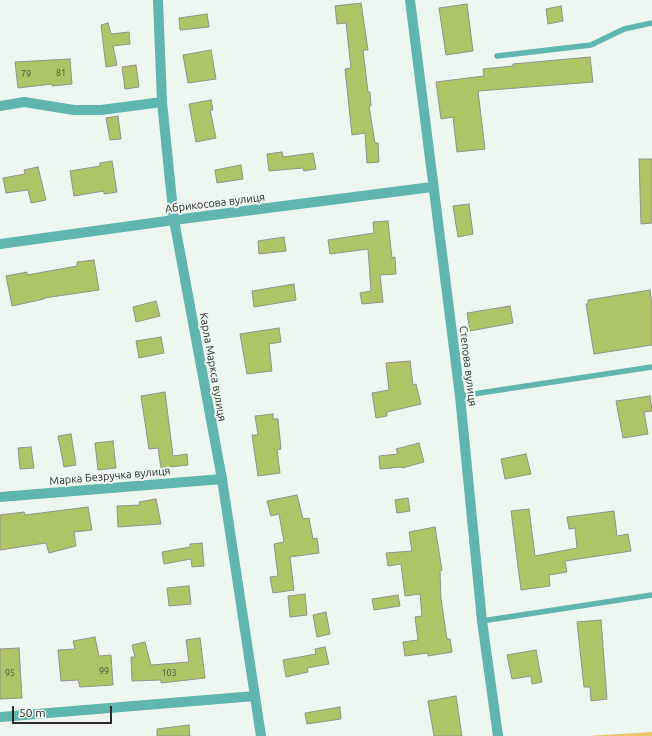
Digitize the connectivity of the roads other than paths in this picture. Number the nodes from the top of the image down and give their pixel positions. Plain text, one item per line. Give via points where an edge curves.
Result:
1 (158, 0) edge
2 (410, 0) edge
3 (652, 23) edge
4 (497, 56) dead end
5 (162, 102) junction
6 (0, 106) edge
7 (432, 187) junction
8 (174, 220) junction
9 (0, 244) edge
10 (652, 367) edge
11 (460, 396) junction
12 (222, 479) junction
13 (0, 497) edge
14 (652, 595) edge
15 (482, 622) junction
16 (255, 696) junction
17 (0, 716) edge
18 (261, 736) edge
19 (498, 736) edge

1 - 5 street, Карла Маркса вулиця
2 - 7 street, Степова вулиця
3 - 4 lane via 624,29 591,45
5 - 6 street via 101,110 74,110 24,102
5 - 8 street, Карла Маркса вулиця
7 - 8 street, Абрикосова вулиця
7 - 11 street, Степова вулиця
8 - 9 street, Абрикосова вулиця
8 - 12 street, Карла Маркса вулиця
10 - 11 lane
11 - 15 street, Степова вулиця
12 - 13 street, Марка Безручка вулиця
12 - 16 street, Карла Маркса вулиця
14 - 15 lane
15 - 19 street, Степова вулиця
16 - 17 street
16 - 18 street, Карла Маркса вулиця

